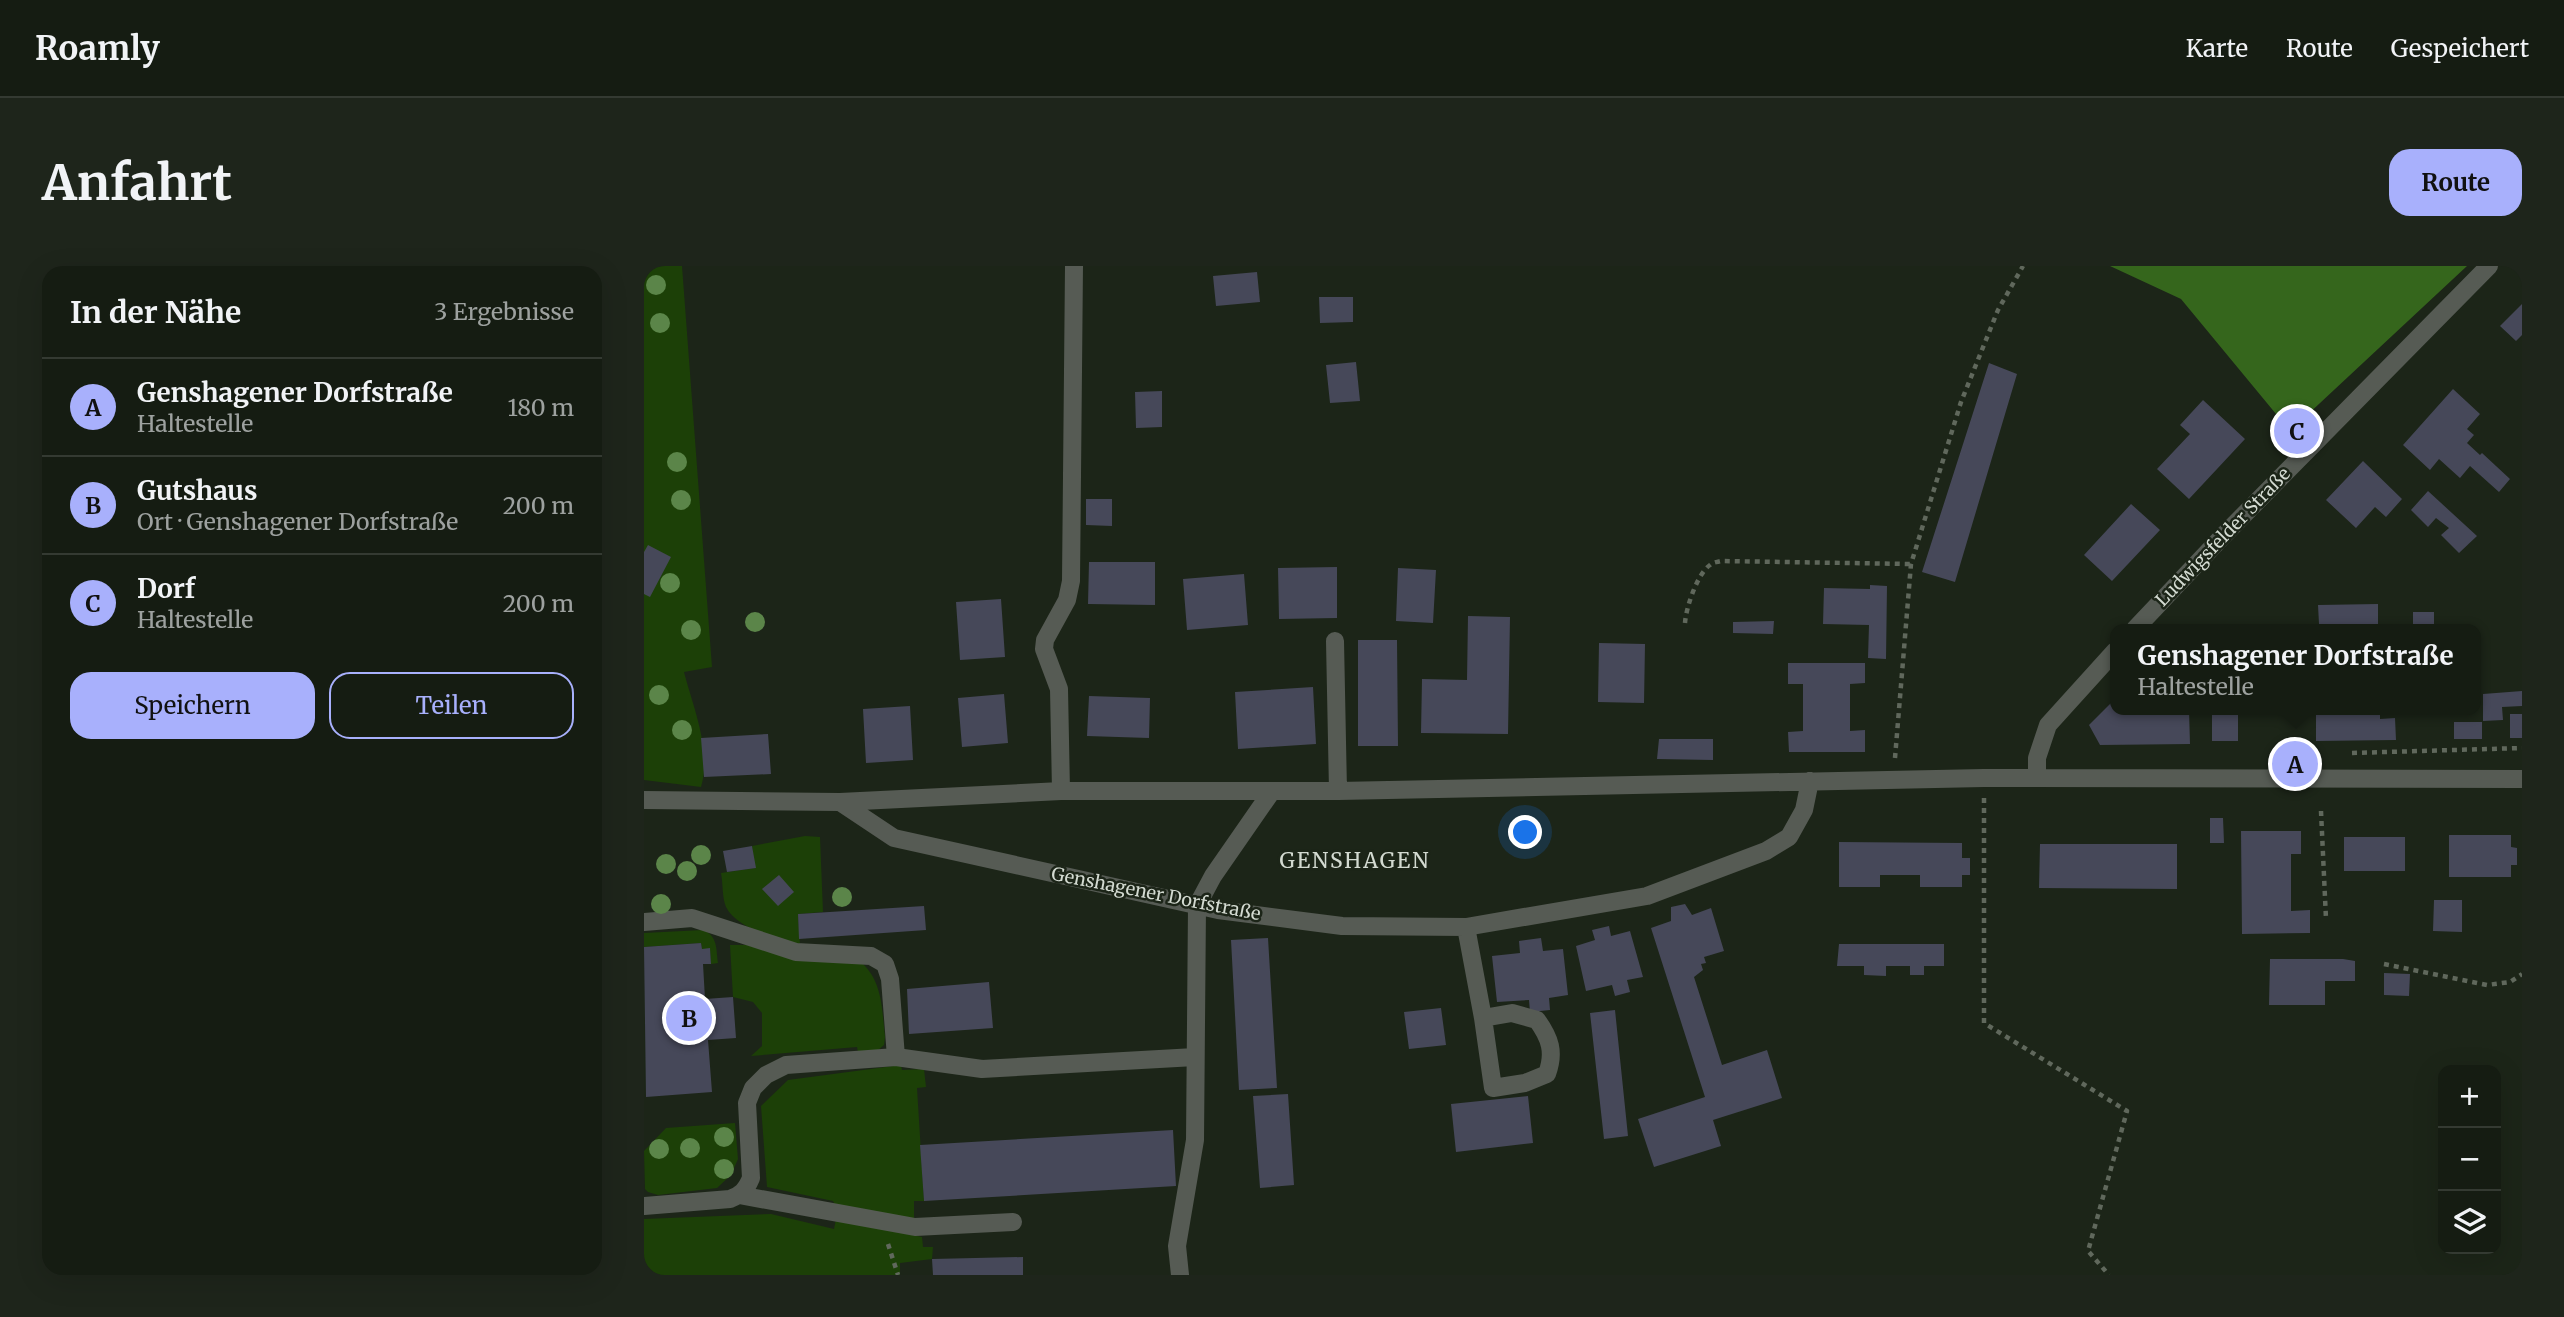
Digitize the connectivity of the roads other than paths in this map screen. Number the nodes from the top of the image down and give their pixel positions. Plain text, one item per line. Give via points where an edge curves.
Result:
1 (1074, 266) edge
2 (2489, 266) edge
3 (2139, 624) edge
4 (1335, 641) dead end
5 (2110, 657) edge
6 (2037, 778) junction
7 (2522, 779) edge
8 (1810, 780) junction
9 (1061, 791) junction
10 (1272, 791) junction
11 (1338, 791) junction
12 (644, 800) edge
13 (840, 802) junction
14 (1197, 906) junction
15 (644, 922) edge
16 (1466, 926) junction
17 (1483, 1018) junction
18 (896, 1057) junction
19 (1195, 1057) junction
20 (739, 1195) junction
21 (644, 1206) edge
22 (1013, 1222) dead end
23 (1181, 1275) edge

1 - 9 street via 1071,581 1044,649 1059,689
2 - 3 street, Ludwigsfelder Straße
4 - 11 street
5 - 6 street via 2048,725 2037,758
6 - 7 street
6 - 8 street
8 - 11 street
8 - 16 street, Genshagener Dorfstraße via 1804,810 1789,837 1766,851 1647,897
9 - 10 street
9 - 13 street
10 - 11 street
10 - 14 street
12 - 13 street
13 - 14 street, Genshagener Dorfstraße via 894,838
14 - 16 street, Genshagener Dorfstraße via 1342,926
14 - 19 street
15 - 18 street via 692,918 796,952 871,956 885,964 890,979
16 - 17 street
17 - 17 street via 1493,1088 1525,1083 1547,1073 1553,1058 1548,1035 1537,1020 1512,1013
18 - 19 street via 982,1069
18 - 20 street via 786,1065 766,1075 747,1103 751,1178
19 - 23 street via 1195,1140 1177,1246
20 - 21 street
20 - 22 street via 915,1227

